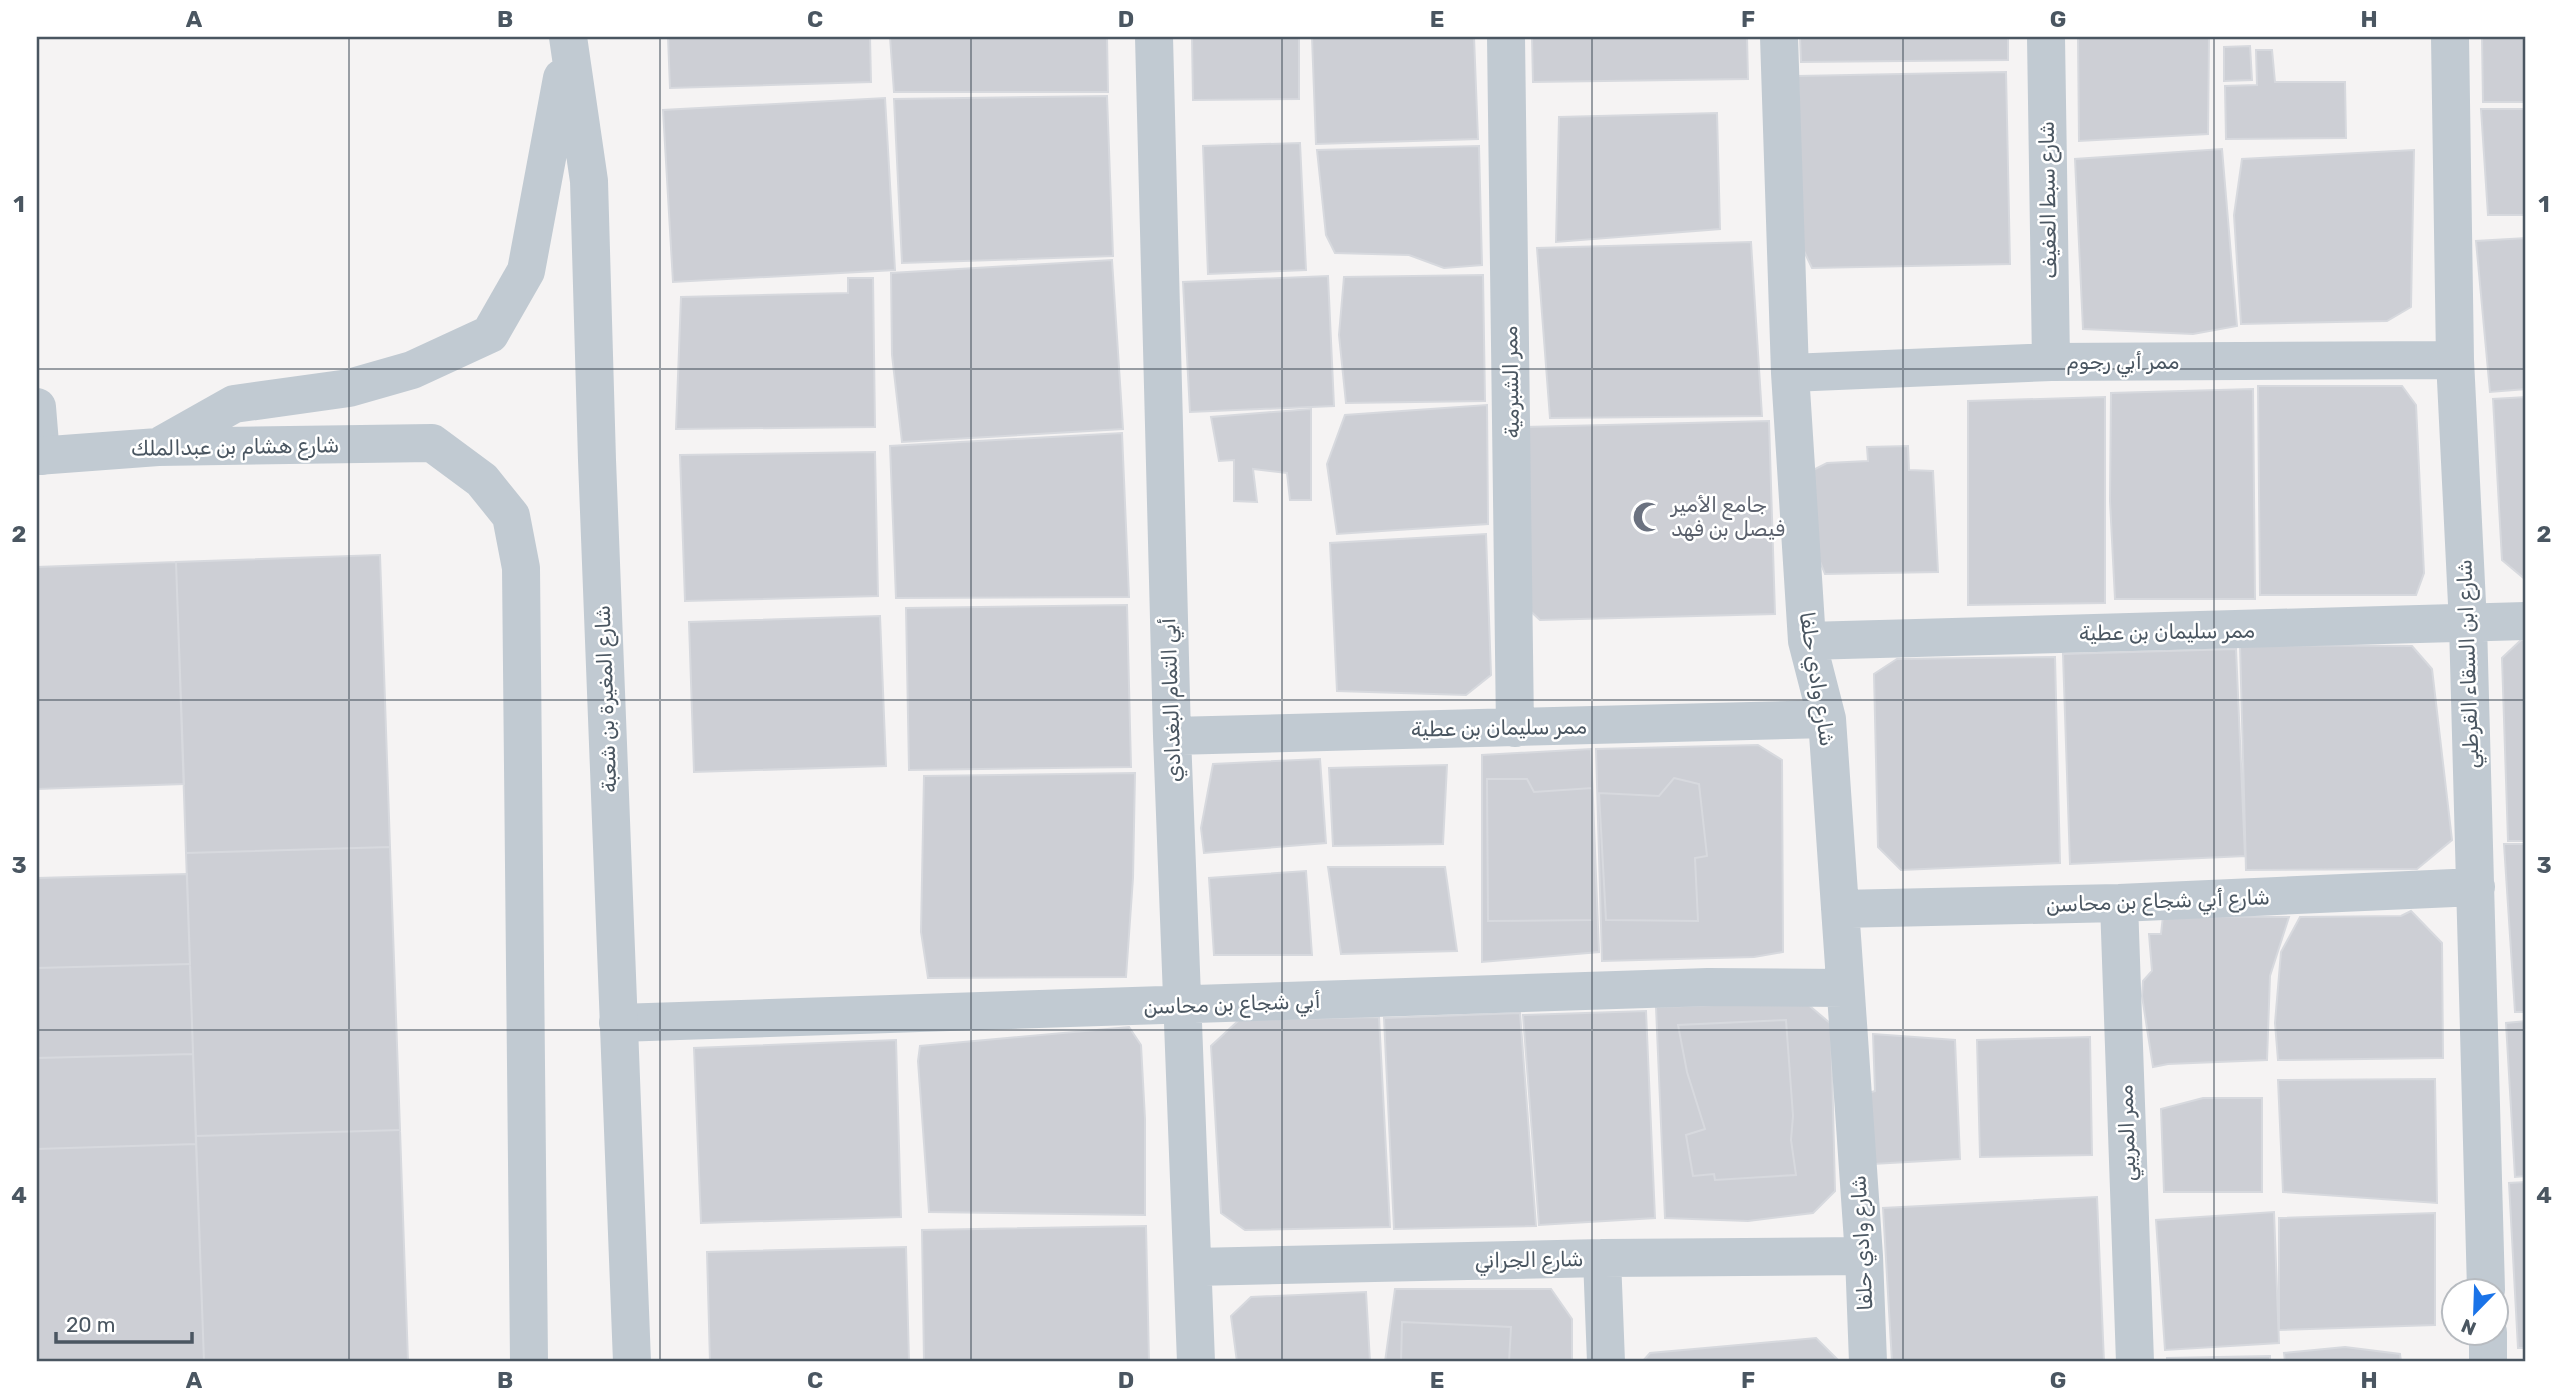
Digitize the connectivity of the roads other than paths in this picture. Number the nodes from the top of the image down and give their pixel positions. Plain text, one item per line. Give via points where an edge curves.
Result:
1 (1154, 37) edge
2 (1506, 37) edge
3 (1780, 37) edge
4 (2046, 37) edge
5 (2450, 37) edge
6 (568, 39) edge
7 (2455, 360) junction
8 (2051, 362) junction
9 (1790, 373) junction
10 (37, 407) edge
11 (158, 447) junction
12 (39, 456) edge
13 (2526, 621) edge
14 (2468, 624) junction
15 (1807, 641) junction
16 (1827, 719) junction
17 (1515, 728) junction
18 (1172, 736) junction
19 (2476, 887) junction
20 (2119, 903) junction
21 (1840, 909) junction
22 (1845, 988) junction
23 (1183, 1006) junction
24 (618, 1023) junction
25 (1864, 1256) junction
26 (1602, 1258) junction
27 (1194, 1267) junction
28 (2486, 1276) edge
29 (529, 1362) edge
30 (632, 1362) edge
31 (1196, 1362) edge
32 (1606, 1362) edge
33 (1868, 1362) edge
34 (2135, 1362) edge

1 - 18 street, أبي التمام البغدادي
2 - 17 street, ممر الشبرمية
3 - 9 street, شارع وادي حلفا
4 - 8 street, شارع سبط العفيف
5 - 7 street, شارع ابن السقاء القرطبي
6 - 11 street via 526,271 490,334 412,370 349,388 234,404
6 - 24 street, شارع المغيرة بن شعبة via 589,181
7 - 8 street, ممر أبي رجوم
7 - 14 street, شارع ابن السقاء القرطبي
8 - 9 street, ممر أبي رجوم
9 - 15 street, شارع وادي حلفا
10 - 12 street
11 - 12 street, شارع هشام بن عبدالملك
11 - 29 street, شارع هشام بن عبدالملك via 432,443 482,480 511,516 521,568
13 - 14 street, ممر سليمان بن عطية
14 - 15 street, ممر سليمان بن عطية
14 - 19 street, شارع ابن السقاء القرطبي
15 - 16 street, شارع وادي حلفا
16 - 17 street, ممر سليمان بن عطية
16 - 21 street, شارع وادي حلفا
17 - 18 street, ممر سليمان بن عطية
18 - 23 street, أبي التمام البغدادي
19 - 20 street, شارع أبي شجاع بن محاسن
19 - 28 street, شارع ابن السقاء القرطبي
20 - 21 street, شارع أبي شجاع بن محاسن
20 - 34 street, ممر المريبي
21 - 22 street, شارع وادي حلفا
22 - 23 street, أبي شجاع بن محاسن via 1708,987
22 - 25 street, شارع وادي حلفا
23 - 24 street, أبي شجاع بن محاسن
23 - 27 street, أبي التمام البغدادي
24 - 30 street, شارع المغيرة بن شعبة
25 - 26 street, شارع الجراني
25 - 33 street, شارع وادي حلفا
26 - 27 street, شارع الجراني
26 - 32 street
27 - 31 street, أبي التمام البغدادي

